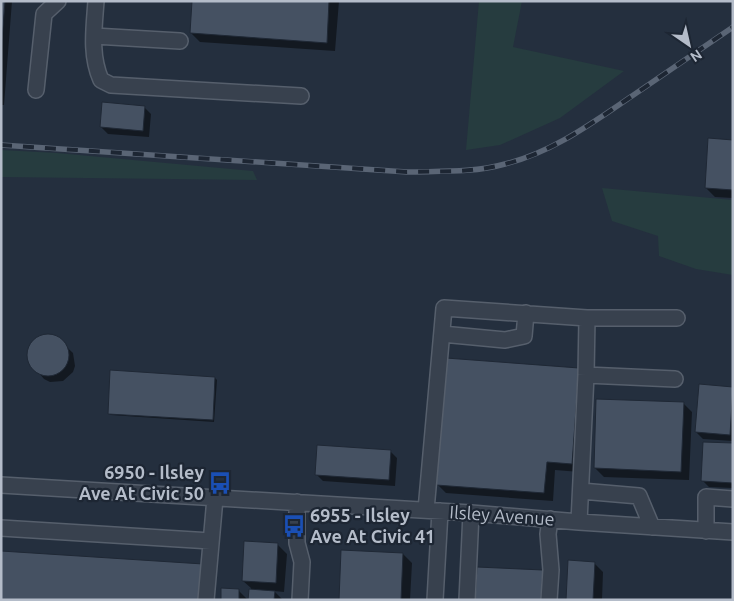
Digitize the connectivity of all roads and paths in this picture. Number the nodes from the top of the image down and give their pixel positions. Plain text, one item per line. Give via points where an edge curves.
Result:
1 (58, 1) edge
2 (96, 1) edge
3 (94, 36) junction
4 (180, 41) dead end
5 (36, 90) dead end
6 (301, 96) dead end
7 (526, 313) junction
8 (587, 318) junction
9 (676, 318) dead end
10 (442, 334) junction
11 (586, 375) junction
12 (675, 379) dead end
13 (1, 485) edge
14 (581, 491) junction
15 (215, 498) junction
16 (733, 499) edge
17 (297, 502) junction
18 (433, 510) junction
19 (471, 513) junction
20 (550, 519) junction
21 (579, 522) junction
22 (652, 527) junction
23 (1, 528) edge
24 (706, 531) junction
25 (733, 532) edge
26 (211, 541) junction
27 (206, 600) edge
28 (300, 600) edge
29 (434, 600) edge
30 (467, 600) edge
31 (549, 600) edge

1 - 5 street via 44,14
2 - 3 street
3 - 4 street
3 - 6 street via 96,67 101,80 111,85
7 - 8 street
7 - 10 street via 524,336 505,340
7 - 10 street via 444,308
8 - 9 street
8 - 11 street
10 - 18 street
11 - 12 street
11 - 14 street
13 - 15 street, Ilsley Avenue
14 - 21 street
14 - 22 street via 639,496
15 - 17 street, Ilsley Avenue
15 - 26 street
16 - 24 street via 706,497
17 - 18 street, Ilsley Avenue
17 - 28 street via 297,543 302,562
18 - 19 street, Ilsley Avenue
18 - 29 street
19 - 20 street, Ilsley Avenue
19 - 30 street
20 - 21 street, Ilsley Avenue
20 - 31 street
21 - 22 street, Ilsley Avenue
22 - 24 street, Ilsley Avenue
23 - 26 street
24 - 25 street, Ilsley Avenue
26 - 27 street

